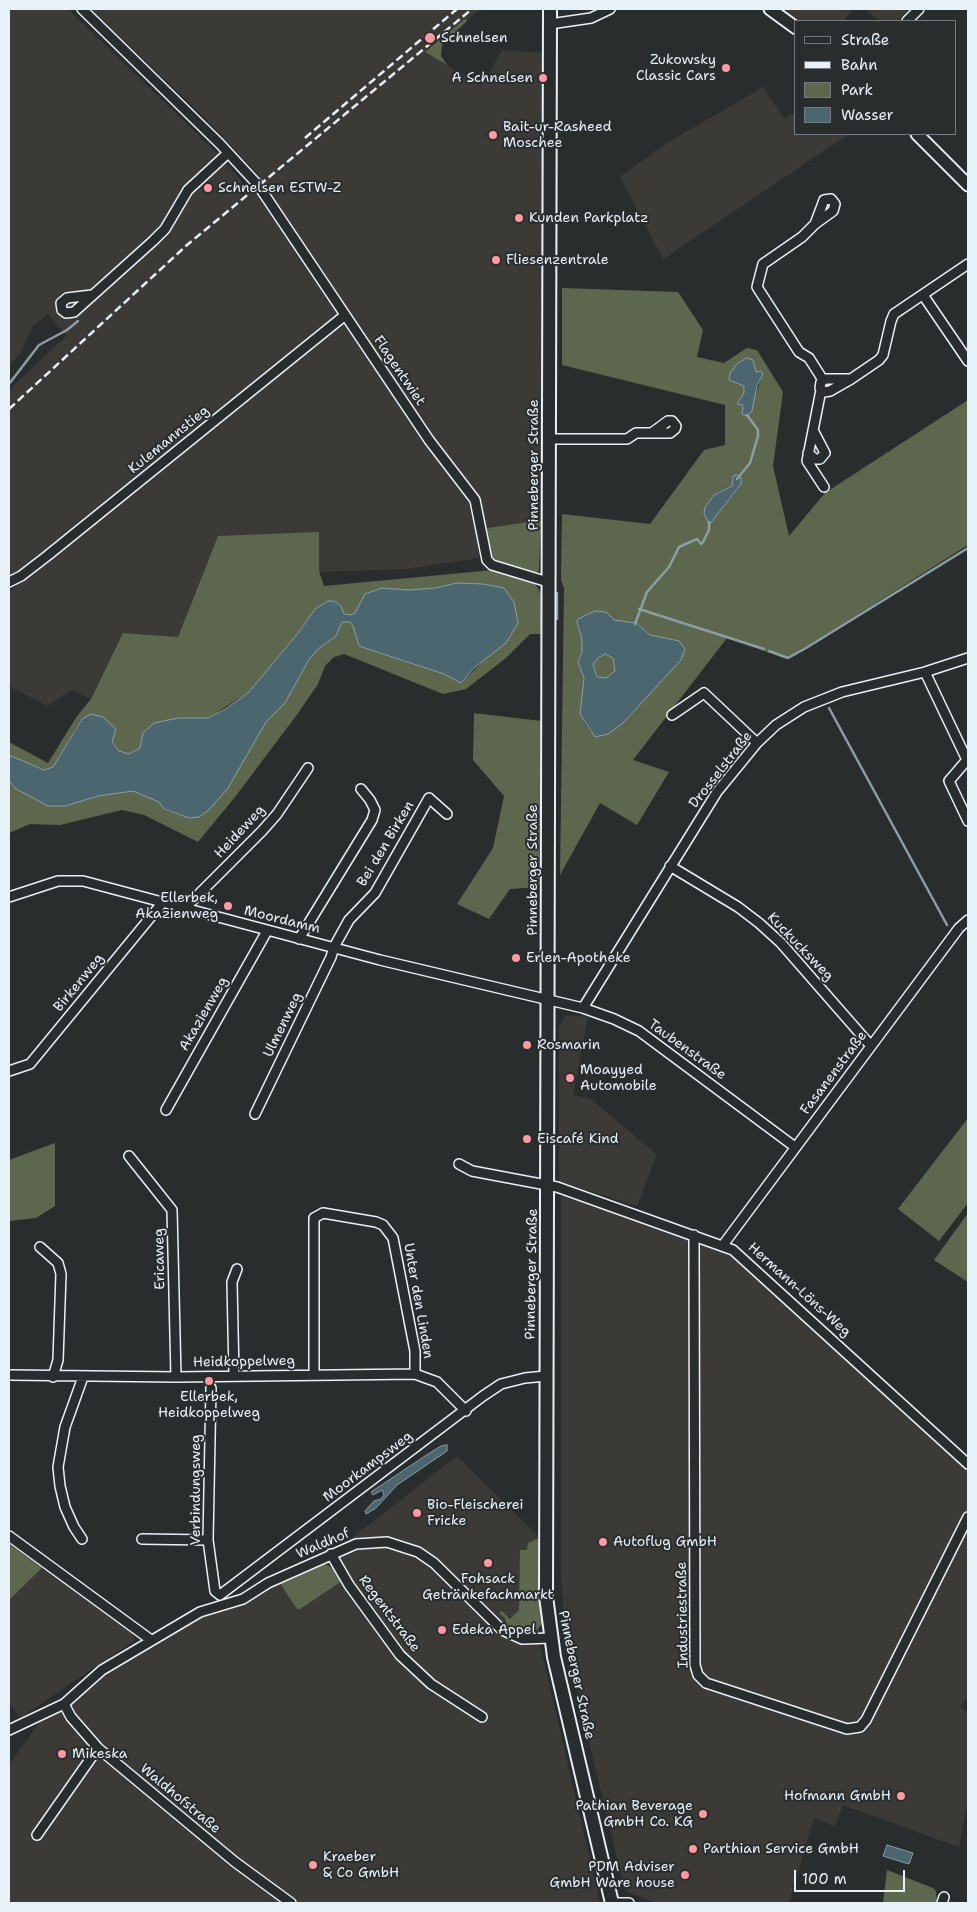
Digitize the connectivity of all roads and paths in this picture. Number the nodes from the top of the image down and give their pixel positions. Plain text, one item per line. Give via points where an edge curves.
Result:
1 (82, 9) edge
2 (550, 9) edge
3 (610, 9) edge
4 (770, 9) edge
5 (919, 9) edge
6 (908, 20) edge
7 (550, 24) junction
8 (794, 27) edge
9 (918, 135) edge
10 (228, 153) junction
11 (968, 185) edge
12 (815, 224) dead end
13 (968, 264) edge
14 (92, 295) dead end
15 (922, 295) junction
16 (344, 316) junction
17 (959, 347) junction
18 (968, 350) edge
19 (968, 361) edge
20 (851, 379) junction
21 (823, 380) junction
22 (821, 390) junction
23 (812, 430) junction
24 (653, 432) dead end
25 (549, 439) junction
26 (808, 453) junction
27 (824, 487) dead end
28 (548, 580) junction
29 (9, 582) edge
30 (968, 658) edge
31 (926, 672) junction
32 (672, 715) dead end
33 (757, 743) junction
34 (308, 768) dead end
35 (361, 789) dead end
36 (447, 814) dead end
37 (968, 821) edge
38 (670, 866) junction
39 (9, 897) edge
40 (163, 902) junction
41 (184, 908) junction
42 (968, 920) edge
43 (267, 931) junction
44 (298, 939) junction
45 (334, 947) junction
46 (549, 1000) junction
47 (582, 1008) junction
48 (871, 1046) junction
49 (9, 1071) edge
50 (166, 1110) dead end
51 (255, 1114) dead end
52 (795, 1147) junction
53 (129, 1156) dead end
54 (459, 1164) dead end
55 (548, 1185) junction
56 (694, 1235) junction
57 (723, 1245) junction
58 (40, 1247) dead end
59 (237, 1269) dead end
60 (314, 1374) junction
61 (415, 1374) junction
62 (9, 1375) edge
63 (234, 1376) junction
64 (546, 1376) junction
65 (53, 1377) junction
66 (83, 1377) junction
67 (176, 1377) junction
68 (211, 1388) dead end
69 (466, 1411) junction
70 (968, 1464) edge
71 (968, 1517) edge
72 (9, 1536) edge
73 (82, 1539) dead end
74 (142, 1539) dead end
75 (208, 1540) junction
76 (331, 1554) junction
77 (215, 1591) joint
78 (550, 1638) junction
79 (151, 1640) junction
80 (64, 1704) junction
81 (482, 1717) dead end
82 (9, 1730) edge
83 (98, 1748) junction
84 (37, 1835) dead end
85 (291, 1903) edge
86 (611, 1903) edge
87 (629, 1903) edge

1 - 10 street, Flagentwiet
2 - 7 main road, Pinneberger Straße
3 - 7 street via 591,18
4 - 8 street
5 - 6 street
7 - 25 main road, Pinneberger Straße
9 - 11 street
10 - 14 street via 188,190 165,229
10 - 16 street, Flagentwiet via 258,185
12 - 21 street via 763,264 758,287 793,344 809,358
13 - 15 street
15 - 17 street
15 - 20 street via 893,316 881,358
16 - 28 street, Flagentwiet via 442,458 475,500 487,560 492,565
16 - 29 street, Kulemannstieg via 47,556
17 - 18 street
17 - 19 street
20 - 21 street
20 - 22 street via 830,391
21 - 22 street
22 - 23 street
23 - 26 street
23 - 26 street via 825,453 815,459
24 - 25 street via 636,433 627,439
25 - 28 main road, Pinneberger Straße
26 - 27 street via 808,463
28 - 46 main road, Pinneberger Straße
30 - 31 street, Drosselstraße
31 - 33 street, Drosselstraße via 842,692 817,702 792,713
31 - 37 street via 967,760 949,781
32 - 33 street via 704,693
33 - 38 street, Drosselstraße via 717,792
34 - 41 street, Heideweg via 262,831
35 - 44 street via 375,810 372,820
36 - 45 street, Bei den Birken via 429,798 375,893 349,920
38 - 47 street, Drosselstraße
38 - 48 street, Kuckucksweg via 760,923
39 - 40 street, Moordamm via 35,887 70,880
40 - 41 street, Moordamm
40 - 49 street, Birkenweg via 30,1064
41 - 43 street, Moordamm
42 - 48 street, Fasanenstraße
43 - 44 street, Moordamm
43 - 50 street, Akazienweg
44 - 45 street, Moordamm
45 - 46 street, Moordamm
45 - 51 street, Ulmenweg
46 - 47 street, Taubenstraße
46 - 55 main road, Pinneberger Straße
47 - 52 street, Taubenstraße via 639,1031
48 - 52 street, Fasanenstraße
52 - 57 street, Fasanenstraße
53 - 67 street, Ericaweg via 172,1210
54 - 55 street, Hermann-Löns-Weg via 472,1171
55 - 56 street, Hermann-Löns-Weg
55 - 64 main road, Pinneberger Straße
56 - 57 street, Hermann-Löns-Weg
56 - 71 street, Industriestraße via 695,1665 698,1675 708,1684 839,1727 853,1730 860,1727
57 - 70 street, Hermann-Löns-Weg via 794,1303
58 - 65 street via 58,1263 61,1274 58,1360
59 - 63 street via 232,1282
60 - 61 street, Heidkoppelweg
60 - 61 street, Unter den Linden via 314,1218 323,1212 376,1222 383,1225 393,1238 415,1351
60 - 63 street, Heidkoppelweg
61 - 69 street, Heidkoppelweg via 437,1382
62 - 65 street, Heidkoppelweg
63 - 67 street, Heidkoppelweg
64 - 69 street, Moorkampsweg via 501,1384
64 - 78 main road, Pinneberger Straße via 546,1596
65 - 66 street, Heidkoppelweg
66 - 67 street, Heidkoppelweg
66 - 73 street via 65,1428 58,1467 65,1507
68 - 75 street, Verbindungsweg
69 - 77 street, Moorkampsweg via 225,1593 220,1595
72 - 79 street
74 - 75 street
75 - 77 street, Verbindungsweg
76 - 78 street, Waldhof via 364,1542 400,1544 434,1563 502,1630 522,1639
76 - 79 street, Waldhof via 243,1598 200,1612
76 - 81 street, Regentstraße via 349,1585 400,1655 431,1684
78 - 86 main road, Pinneberger Straße
79 - 80 street via 102,1670
80 - 82 street
80 - 83 street, Waldhofstraße
83 - 84 street
83 - 85 street, Waldhofstraße via 247,1872
86 - 87 street

